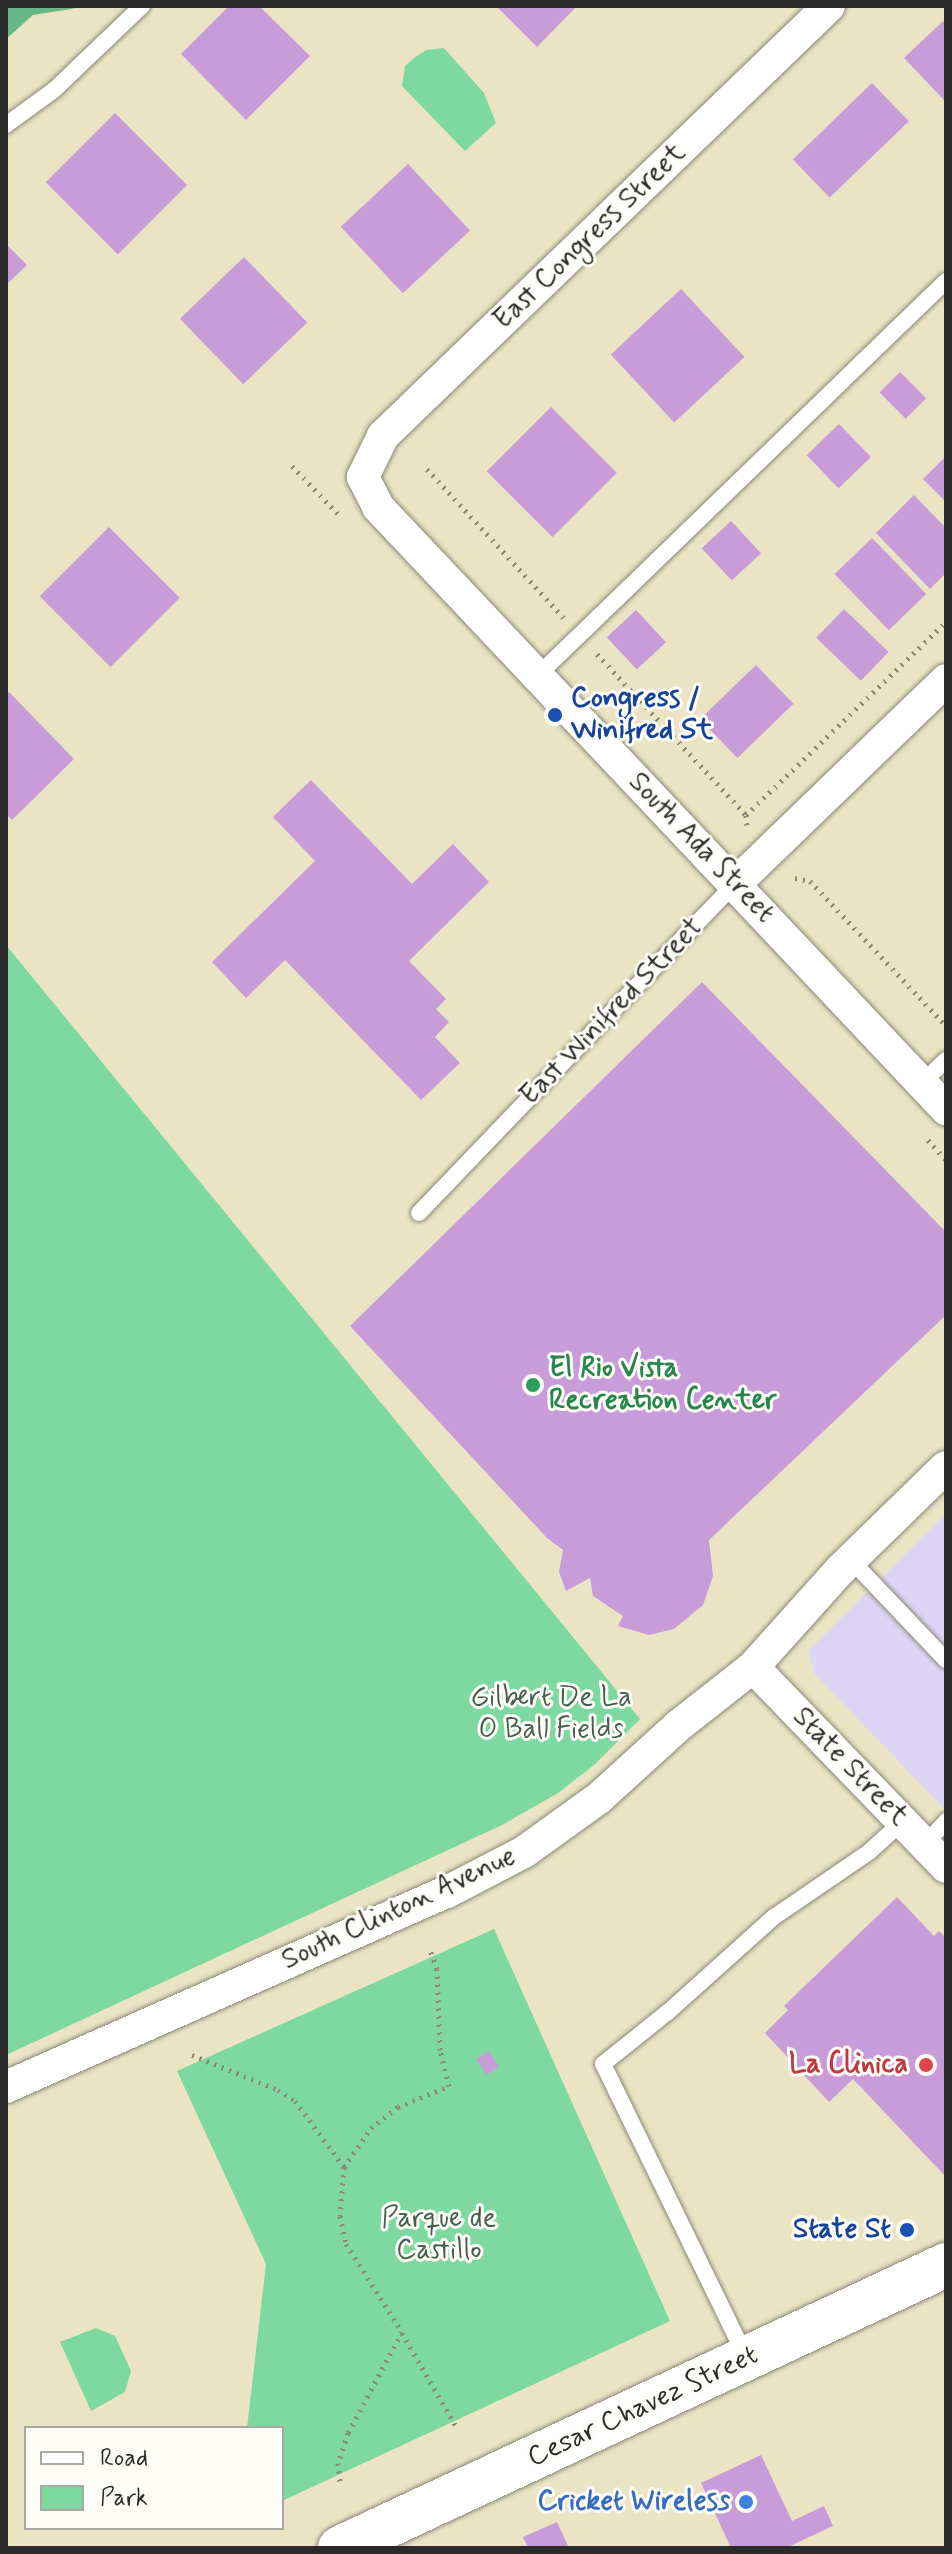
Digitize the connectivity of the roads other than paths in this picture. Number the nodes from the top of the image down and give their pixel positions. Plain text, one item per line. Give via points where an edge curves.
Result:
1 (142, 6) edge
2 (829, 6) edge
3 (6, 125) edge
4 (946, 281) edge
5 (363, 477) joint
6 (536, 677) junction
7 (946, 680) edge
8 (736, 883) junction
9 (946, 1060) edge
10 (922, 1083) junction
11 (946, 1109) edge
12 (419, 1213) dead end
13 (942, 1480) edge
14 (851, 1560) junction
15 (946, 1660) edge
16 (753, 1667) junction
17 (946, 1821) edge
18 (924, 1844) edge
19 (6, 2087) edge
20 (946, 2265) edge
21 (747, 2358) junction
22 (340, 2548) edge

1 - 3 lane via 54,90
2 - 5 street, East Congress Street via 383,436
4 - 6 lane
5 - 6 street, South Ada Street via 378,507
6 - 8 street, South Ada Street
7 - 8 street, East Winifred Street
8 - 10 street, South Ada Street
8 - 12 lane, East Winifred Street
9 - 10 lane
10 - 11 street, South Ada Street
13 - 14 street, South Clinton Avenue
14 - 15 lane
14 - 16 street, South Clinton Avenue
16 - 18 street, State Street
16 - 19 street, South Clinton Avenue via 599,1798 524,1852 447,1892
17 - 18 lane
18 - 21 lane via 869,1852 774,1917 603,2064
20 - 21 main road, Cesar Chavez Street
21 - 22 main road, Cesar Chavez Street

